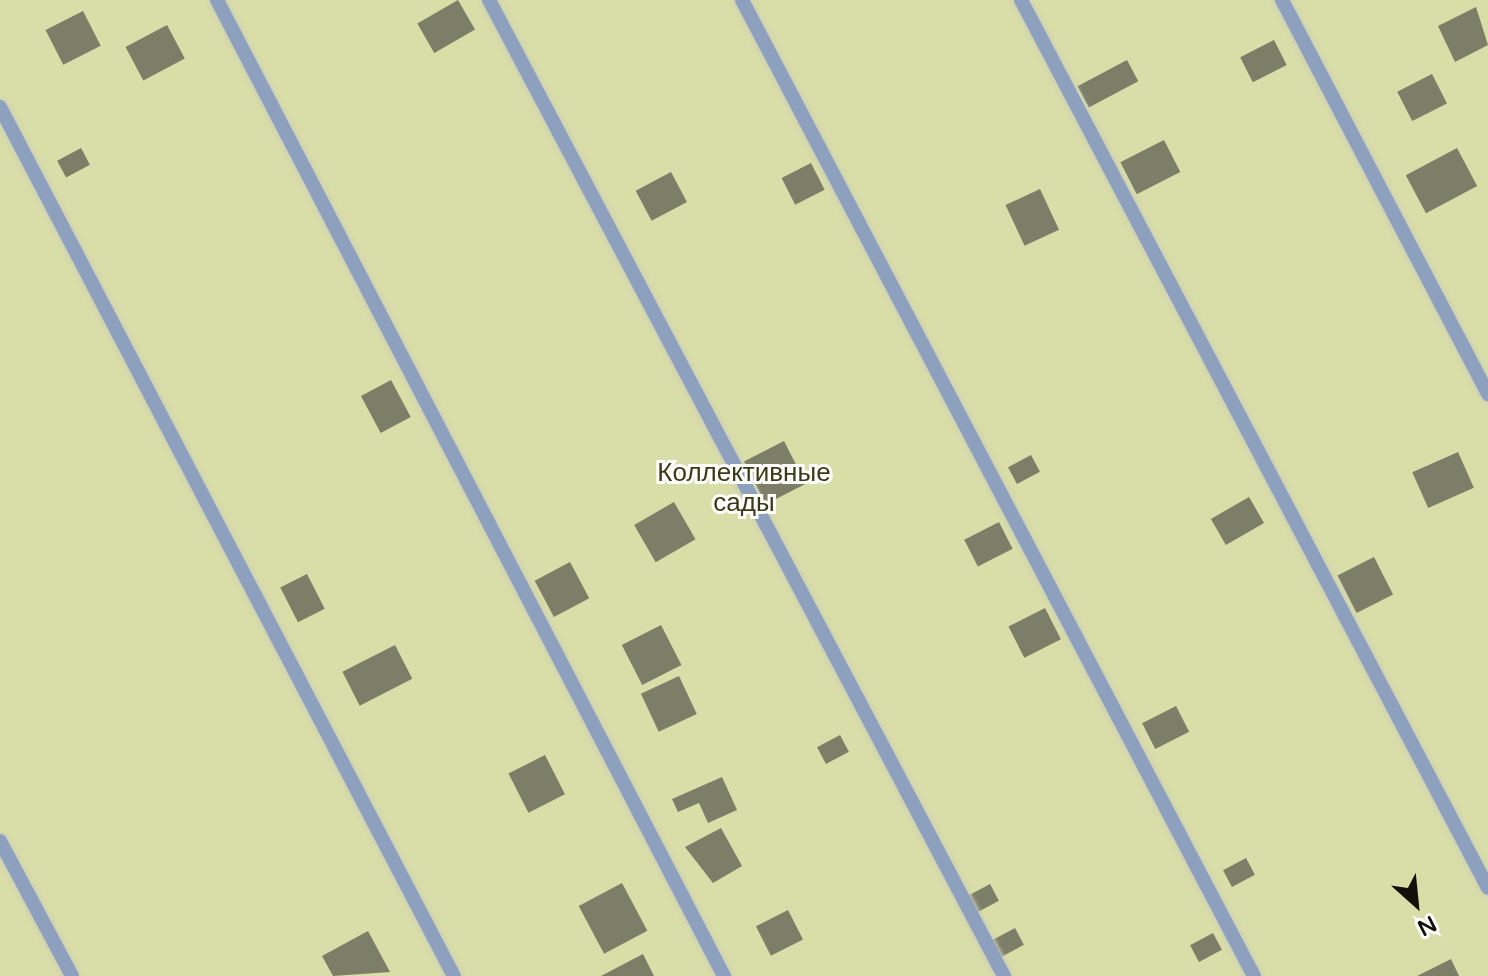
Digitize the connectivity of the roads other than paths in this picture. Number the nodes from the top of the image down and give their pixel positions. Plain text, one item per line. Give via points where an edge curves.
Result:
1 (217, 0) edge
2 (489, 0) edge
3 (742, 0) edge
4 (1021, 0) edge
5 (1282, 0) edge
6 (0, 107) edge
7 (1488, 394) edge
8 (0, 841) edge
9 (1488, 888) edge
10 (72, 976) edge
11 (454, 976) edge
12 (724, 976) edge
13 (1004, 976) edge
14 (1254, 976) edge

1 - 12 lane
2 - 13 lane
3 - 14 lane
4 - 9 lane
5 - 7 lane
6 - 11 lane
8 - 10 lane

